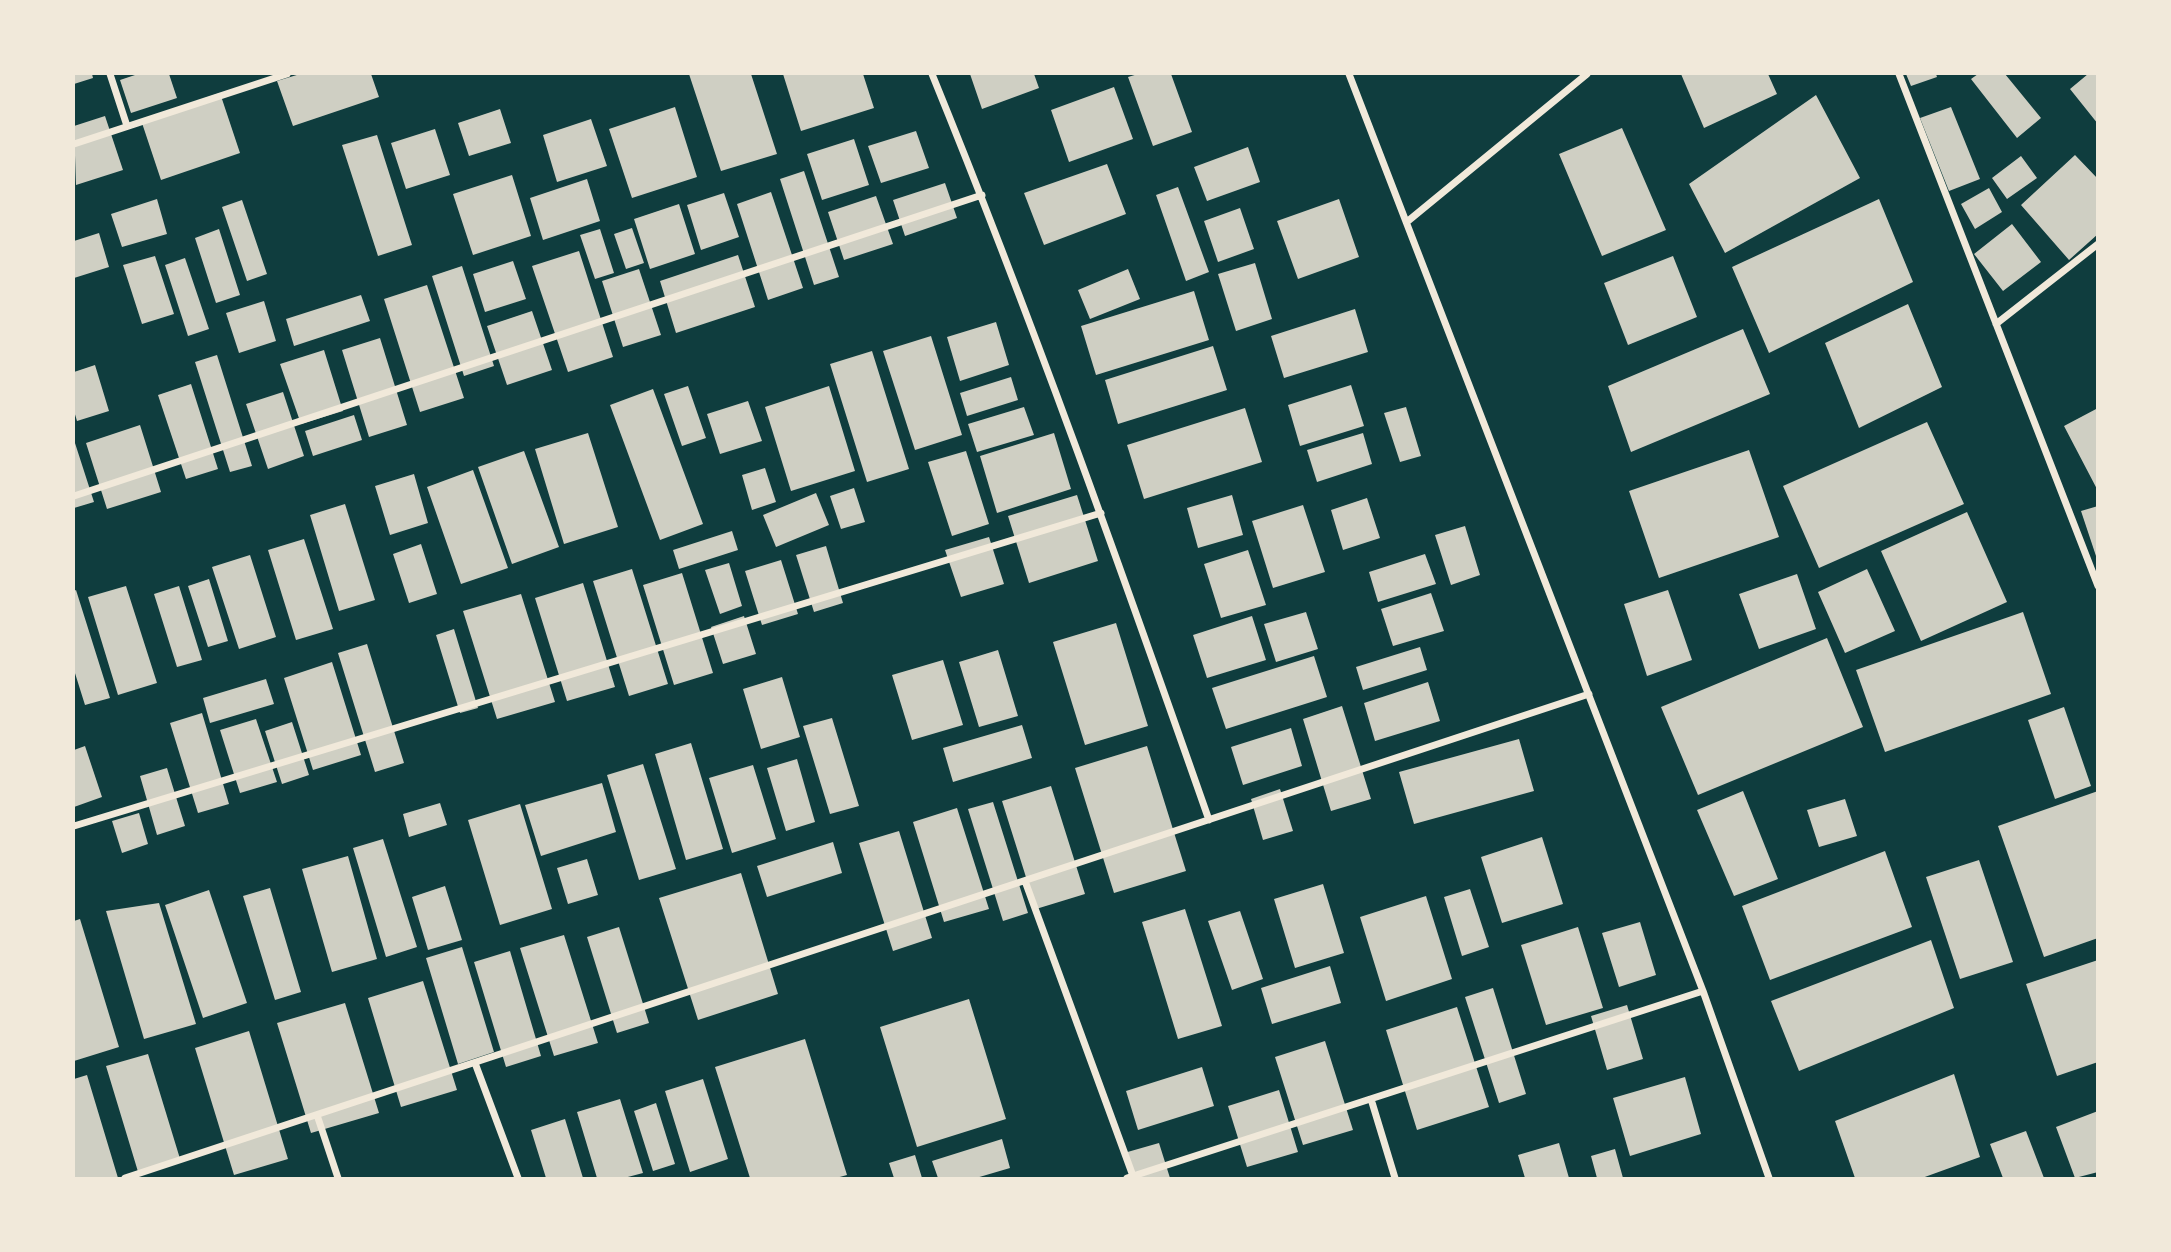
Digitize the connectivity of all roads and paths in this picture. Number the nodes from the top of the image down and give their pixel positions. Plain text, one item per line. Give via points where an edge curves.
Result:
1 (110, 74) edge
2 (287, 74) edge
3 (932, 74) edge
4 (1349, 74) edge
5 (1587, 74) edge
6 (1899, 74) edge
7 (127, 126) junction
8 (74, 144) edge
9 (982, 195) junction
10 (1408, 221) junction
11 (2098, 244) edge
12 (1996, 324) junction
13 (74, 496) edge
14 (1101, 513) junction
15 (2098, 586) edge
16 (1589, 694) junction
17 (1209, 820) junction
18 (74, 826) edge
19 (1025, 881) junction
20 (1703, 990) junction
21 (475, 1063) junction
22 (1371, 1099) junction
23 (317, 1115) junction
24 (1130, 1177) edge
25 (125, 1178) edge
26 (338, 1178) edge
27 (518, 1178) edge
28 (1395, 1178) edge
29 (1769, 1178) edge

1 - 7 street
2 - 7 street
3 - 9 street
4 - 10 street
5 - 10 street
6 - 12 street
7 - 8 street
9 - 13 street
9 - 14 street
10 - 16 street
11 - 12 street
12 - 15 street
14 - 17 street
14 - 18 street
16 - 17 street
16 - 20 street
17 - 19 street
19 - 21 street
19 - 24 street
20 - 22 street
20 - 29 street
21 - 23 street
21 - 27 street
22 - 24 street
22 - 28 street
23 - 25 street
23 - 26 street

